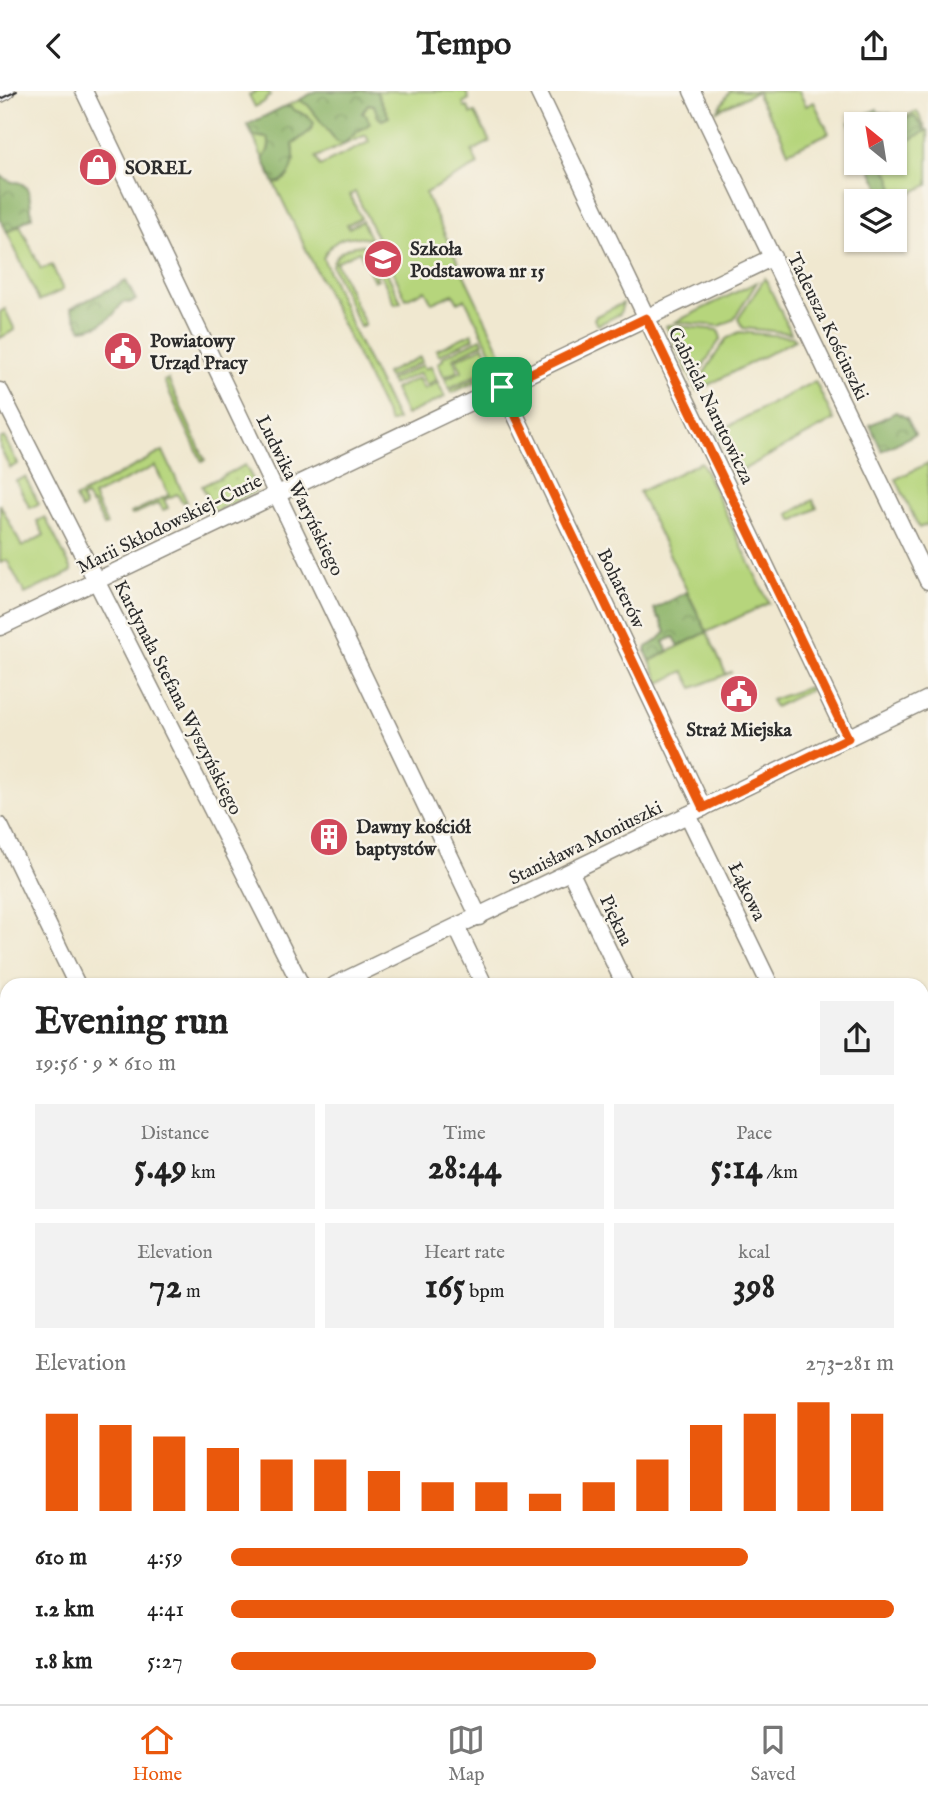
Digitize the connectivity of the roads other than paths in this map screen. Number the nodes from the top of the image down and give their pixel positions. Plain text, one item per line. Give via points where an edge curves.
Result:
1 (5, 91) edge
2 (84, 91) edge
3 (537, 91) edge
4 (692, 91) edge
5 (0, 94) edge
6 (773, 257) junction
7 (646, 318) junction
8 (502, 387) junction
9 (0, 391) edge
10 (277, 494) junction
11 (97, 581) junction
12 (928, 581) edge
13 (0, 627) edge
14 (928, 699) edge
15 (848, 738) junction
16 (703, 808) junction
17 (688, 815) junction
18 (0, 827) edge
19 (571, 873) junction
20 (479, 917) junction
21 (457, 928) junction
22 (74, 978) edge
23 (297, 978) edge
24 (350, 978) edge
25 (481, 978) edge
26 (622, 978) edge
27 (767, 978) edge

1 - 5 street
2 - 10 street, Ludwika Waryńskiego
3 - 7 street, Gabriela Narutowicza
4 - 6 street, Tadeusza Kościuszki
6 - 7 street, Marii Skłodowskiej-Curie
6 - 12 street, Tadeusza Kościuszki
7 - 8 street, Marii Skłodowskiej-Curie
7 - 15 street, Gabriela Narutowicza
8 - 10 street, Marii Skłodowskiej-Curie
8 - 16 street, Bohaterów
9 - 11 street, Kardynała Stefana Wyszyńskiego
10 - 11 street, Marii Skłodowskiej-Curie
10 - 20 street, Ludwika Waryńskiego
11 - 13 street, Marii Skłodowskiej-Curie
11 - 23 street, Kardynała Stefana Wyszyńskiego
14 - 15 street, Stanisława Moniuszki
15 - 16 street, Stanisława Moniuszki
16 - 17 street, Stanisława Moniuszki
17 - 19 street, Stanisława Moniuszki
17 - 27 street, Łąkowa
18 - 22 street
19 - 20 street, Stanisława Moniuszki
19 - 26 street, Piękna
20 - 21 street, Stanisława Moniuszki
21 - 24 street, Stanisława Moniuszki
21 - 25 street

